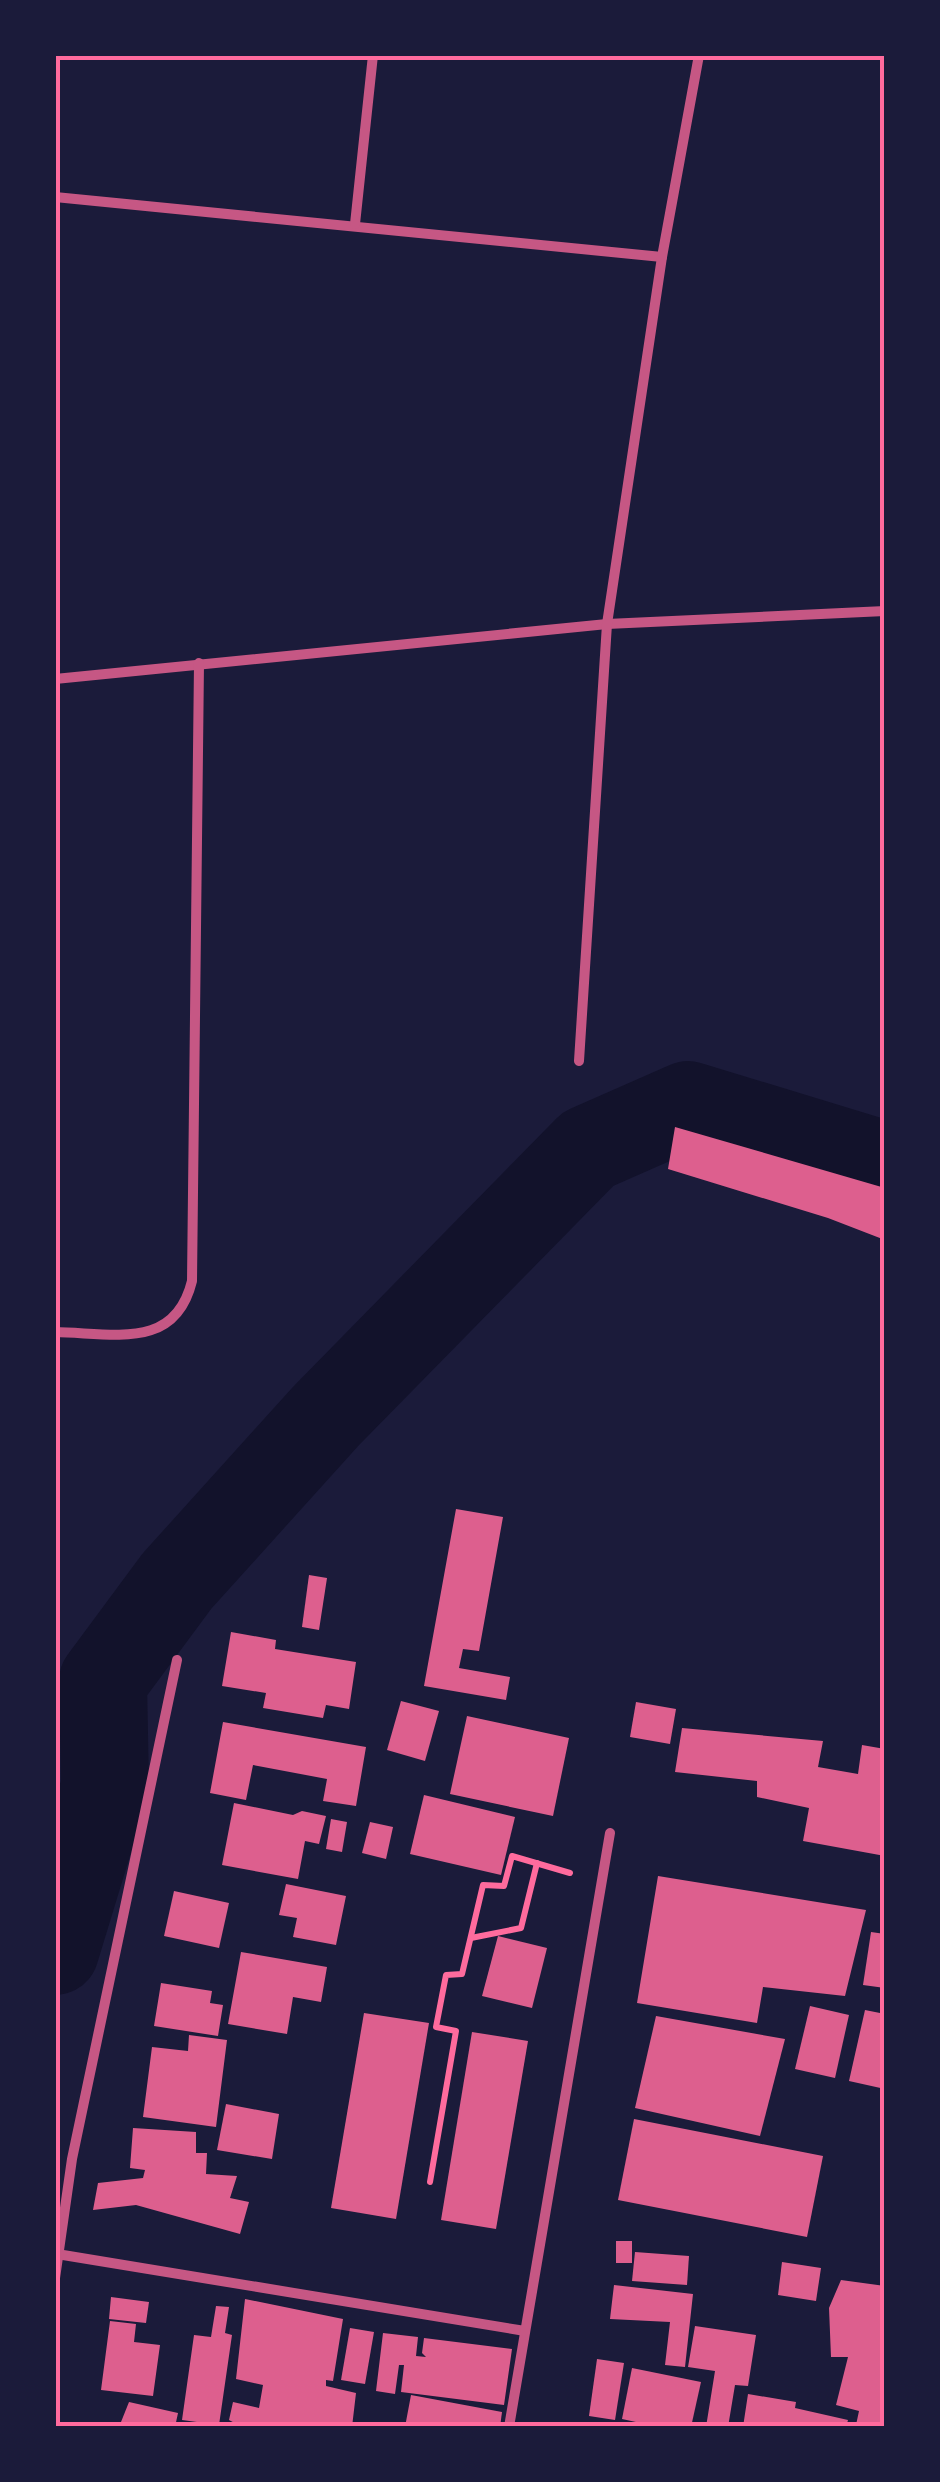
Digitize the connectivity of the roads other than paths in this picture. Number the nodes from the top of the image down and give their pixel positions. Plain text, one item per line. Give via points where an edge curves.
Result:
1 (373, 55) edge
2 (699, 55) edge
3 (55, 197) edge
4 (355, 224) junction
5 (662, 257) junction
6 (885, 611) edge
7 (607, 624) junction
8 (199, 663) junction
9 (55, 679) edge
10 (578, 1061) dead end
11 (55, 1332) edge
12 (177, 1660) dead end
13 (610, 1833) dead end
14 (57, 2254) edge
15 (55, 2278) edge
16 (525, 2332) junction
17 (510, 2427) edge

1 - 4 street
2 - 5 street
3 - 4 street
4 - 5 street
5 - 7 street
6 - 7 street
7 - 8 street
7 - 10 street
8 - 9 street
8 - 11 street via 192,1281 176,1319 159,1329
12 - 14 street
13 - 16 street
14 - 15 street
14 - 16 street
16 - 17 street

